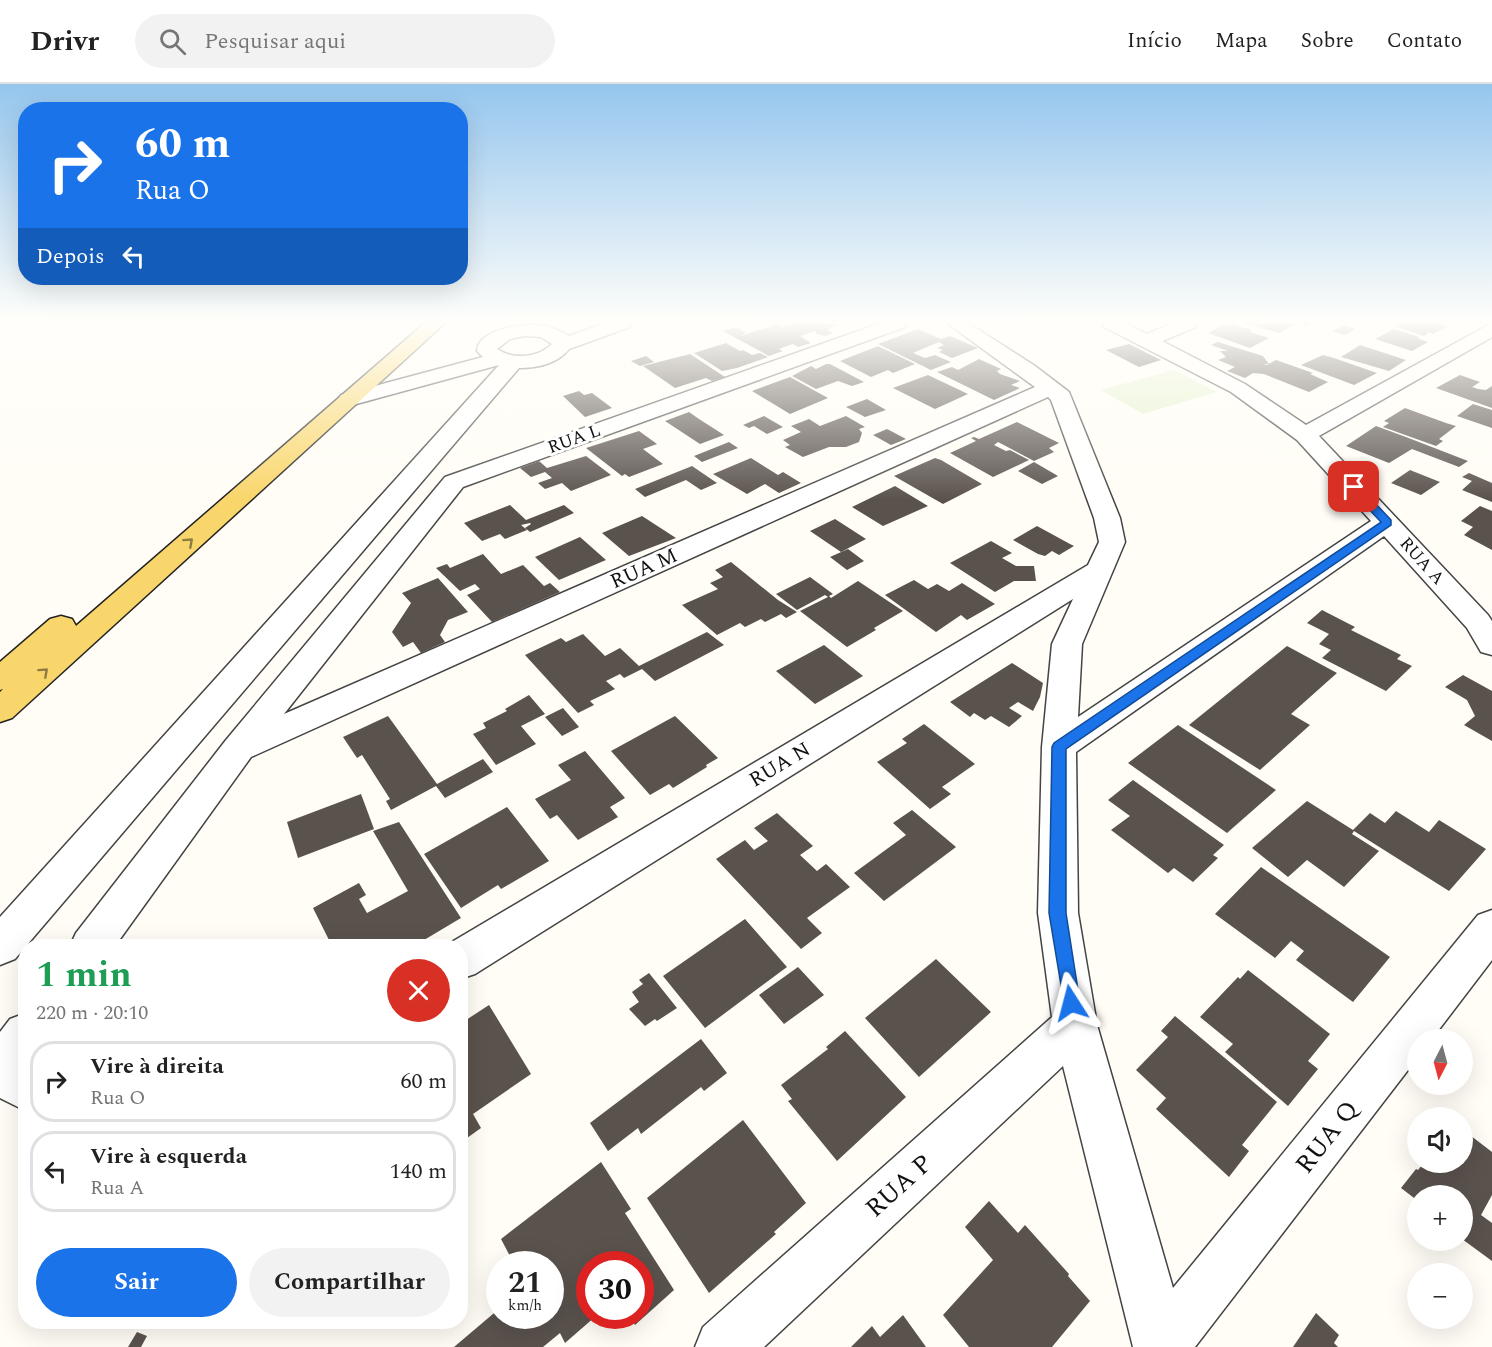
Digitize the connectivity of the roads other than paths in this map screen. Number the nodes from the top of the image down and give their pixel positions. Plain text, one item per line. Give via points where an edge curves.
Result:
1 (346, 382) edge
2 (369, 382) edge
3 (405, 382) edge
4 (476, 382) edge
5 (733, 382) edge
6 (1043, 382) edge
7 (1226, 382) edge
8 (1398, 382) edge
9 (1050, 388) junction
10 (349, 400) junction
11 (1305, 435) junction
12 (1387, 522) junction
13 (1098, 570) junction
14 (1487, 626) edge
15 (0, 679) edge
16 (0, 710) edge
17 (1059, 747) junction
18 (238, 749) junction
19 (1492, 928) edge
20 (96, 939) edge
21 (0, 946) edge
22 (468, 955) edge
23 (1074, 1025) junction
24 (18, 1045) edge
25 (0, 1069) edge
26 (18, 1082) edge
27 (1162, 1346) edge
28 (723, 1347) edge

1 - 15 main road
2 - 10 main road
3 - 10 street
4 - 21 street
5 - 18 street, RUA L via 454,482
6 - 9 street
7 - 11 street, RUA A
8 - 11 street
9 - 13 street via 1061,397 1107,518 1112,542
9 - 18 street, RUA M
16 -> 10 main road
11 - 12 street, RUA A
12 - 14 street, RUA A
12 - 17 street
13 - 17 street via 1067,644
13 - 22 street, RUA N
17 - 23 street via 1058,913
18 - 20 street
19 - 27 street, RUA Q
23 - 27 street
23 - 28 street, RUA P
24 - 25 street
25 - 26 street

